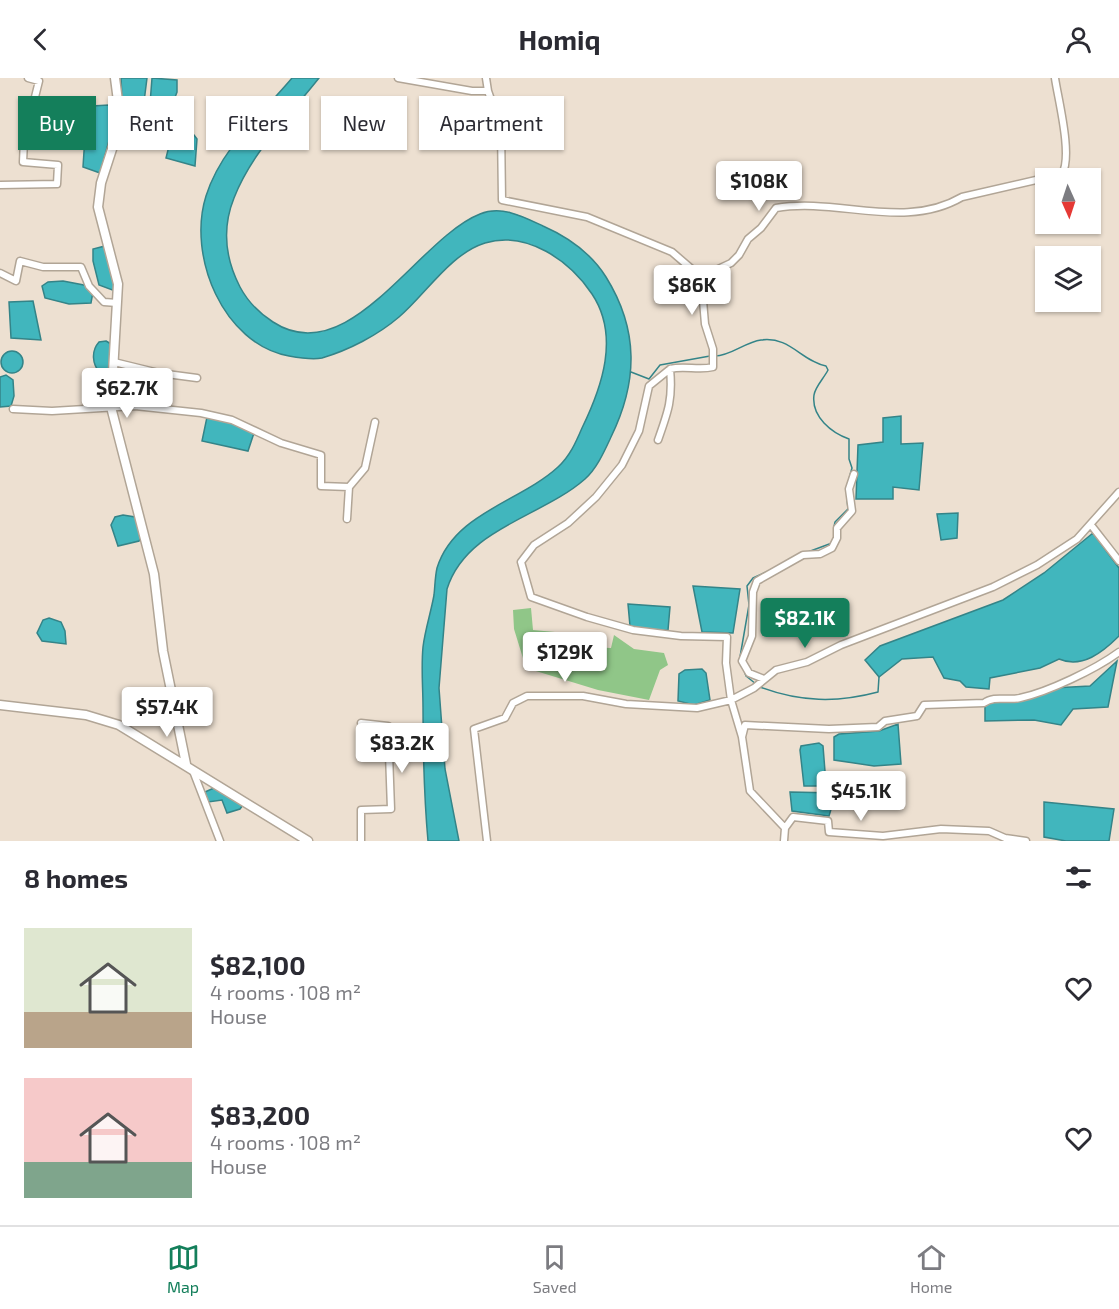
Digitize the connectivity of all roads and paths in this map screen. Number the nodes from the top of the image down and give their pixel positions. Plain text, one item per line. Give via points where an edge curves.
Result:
1 (28, 78) edge
2 (115, 78) edge
3 (398, 78) edge
4 (486, 78) edge
5 (1054, 78) edge
6 (488, 91) junction
7 (0, 185) edge
8 (0, 273) edge
9 (701, 277) junction
10 (117, 303) junction
11 (114, 362) junction
12 (670, 369) junction
13 (197, 378) dead end
14 (111, 406) junction
15 (13, 409) dead end
16 (375, 422) dead end
17 (658, 440) dead end
18 (854, 474) dead end
19 (349, 487) junction
20 (1119, 492) edge
21 (347, 519) dead end
22 (1091, 525) junction
23 (1119, 561) edge
24 (1119, 652) edge
25 (764, 679) junction
26 (731, 700) junction
27 (0, 705) edge
28 (361, 723) dead end
29 (742, 737) junction
30 (189, 766) junction
31 (785, 828) junction
32 (858, 838) edge
33 (220, 841) edge
34 (308, 841) edge
35 (361, 841) edge
36 (487, 841) edge
37 (784, 841) edge
38 (1026, 841) edge

1 - 7 street via 39,81 24,141 23,162 58,165 57,184
2 - 10 street via 118,101 113,146 98,207 118,284
3 - 6 street
4 - 6 street
5 - 9 street via 1064,133 1062,174 962,197 913,213 776,208 731,263
6 - 9 street via 501,128 502,200 587,218 672,252
8 - 10 street via 16,281 20,261 43,267 81,267 89,286 104,302
9 - 12 street via 713,367 701,370 684,365
10 - 11 street
11 - 13 street
11 - 14 street
12 - 17 street via 670,408
12 - 26 street via 649,386 639,431 622,465 568,523 534,544 521,562 523,576 531,597 587,617 653,634 727,637
14 - 15 street via 52,411
14 - 19 street via 162,408 232,420 321,456 321,486
14 - 30 street via 154,574 163,651
16 - 19 street via 365,468
18 - 25 street via 849,489 852,511 837,528 831,548 820,554 803,555 757,581 752,636 742,662 749,673
19 - 21 street
20 - 22 street
22 - 23 street
22 - 25 street via 1037,565 993,587 841,645 807,662 776,670
24 - 29 street via 1097,668 1020,698 924,705 917,716 885,721 878,727 746,725
25 - 26 street
26 - 29 street
26 - 36 street via 697,708 549,694 527,696 513,703 505,718 474,729
27 - 30 street via 109,720
28 - 35 street via 388,726 392,810 361,810
29 - 31 street via 750,792
30 - 33 street
30 - 34 street
31 - 32 street via 793,817 812,818 828,821 829,832
31 - 37 street
32 - 38 street via 940,829 989,831

